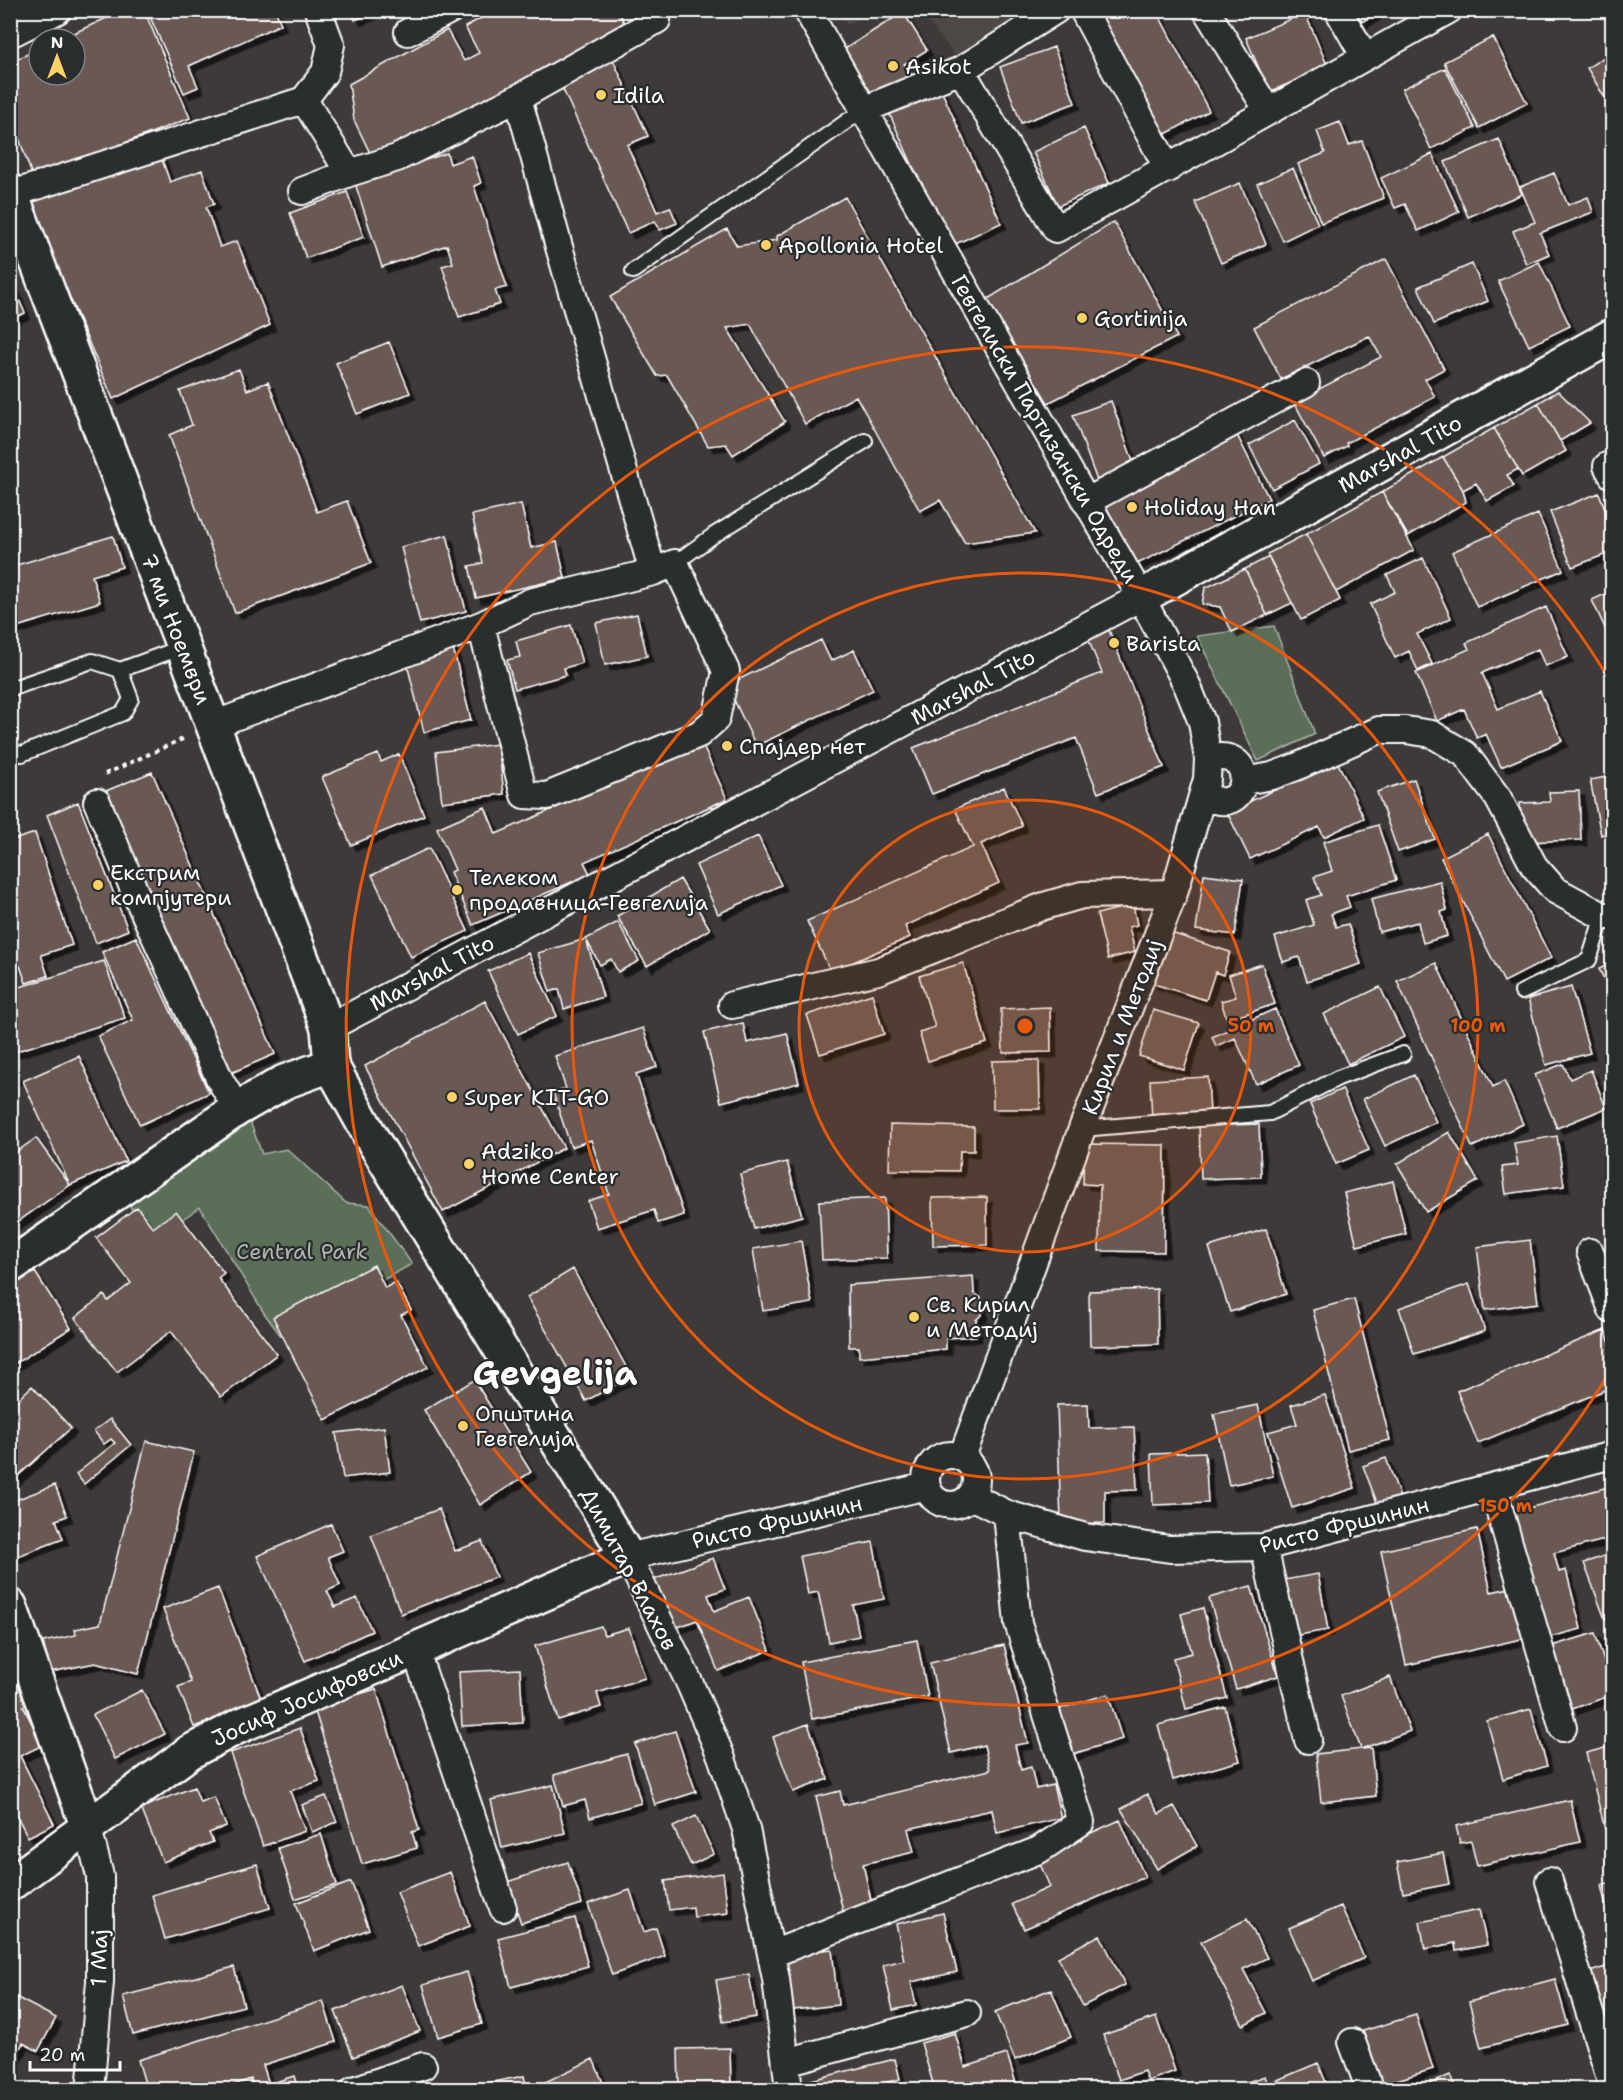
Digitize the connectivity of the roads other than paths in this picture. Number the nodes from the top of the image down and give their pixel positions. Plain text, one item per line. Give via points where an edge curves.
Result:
1 (58, 10) edge
2 (318, 10) edge
3 (450, 10) edge
4 (650, 10) edge
5 (807, 10) edge
6 (1056, 10) edge
7 (1083, 10) edge
8 (1206, 10) edge
9 (1338, 10) edge
10 (1449, 10) edge
11 (408, 32) dead end
12 (10, 34) edge
13 (1365, 57) junction
14 (961, 70) junction
15 (518, 98) junction
16 (304, 100) junction
17 (863, 110) junction
18 (1268, 111) junction
19 (1168, 169) junction
20 (349, 173) junction
21 (302, 191) dead end
22 (11, 193) edge
23 (633, 271) dead end
24 (1612, 336) edge
25 (1306, 383) dead end
26 (865, 441) dead end
27 (1086, 502) junction
28 (664, 568) junction
29 (1141, 597) junction
30 (481, 625) junction
31 (183, 647) junction
32 (120, 670) junction
33 (10, 689) edge
34 (213, 725) junction
35 (10, 752) edge
36 (1208, 759) junction
37 (1244, 781) junction
38 (1204, 794) junction
39 (97, 802) road end
40 (1174, 893) junction
41 (1608, 916) edge
42 (1522, 992) dead end
43 (732, 1005) dead end
44 (328, 1028) junction
45 (1403, 1054) dead end
46 (331, 1065) junction
47 (237, 1109) junction
48 (1082, 1129) junction
49 (1590, 1252) dead end
50 (10, 1266) edge
51 (1612, 1310) edge
52 (1612, 1455) edge
53 (962, 1457) junction
54 (927, 1486) junction
55 (1493, 1488) junction
56 (971, 1496) junction
57 (1007, 1514) junction
58 (1264, 1547) junction
59 (628, 1557) junction
60 (10, 1606) edge
61 (415, 1649) junction
62 (1563, 1728) dead end
63 (1308, 1740) dead end
64 (88, 1828) junction
65 (1549, 1881) dead end
66 (10, 1884) edge
67 (503, 1908) dead end
68 (771, 1954) junction
69 (967, 2013) dead end
70 (1352, 2042) dead end
71 (786, 2062) junction
72 (423, 2066) dead end
73 (1612, 2085) edge
74 (90, 2090) edge
75 (354, 2090) edge
76 (789, 2090) edge
77 (1370, 2090) edge

1 - 12 street
2 - 16 street via 331,45 326,72
3 - 11 street
4 - 15 street via 657,20
5 - 17 street, Гевгелиски Партизански Одреди
6 - 14 street
7 - 19 street
8 - 18 street
9 - 13 street
10 - 13 street
13 - 18 street
14 - 17 street
14 - 19 street via 1056,230
15 - 20 street via 397,158
15 - 28 street via 562,258
16 - 20 street
16 - 22 street
17 - 23 lane
17 - 27 street, Гевгелиски Партизански Одреди
18 - 19 street
20 - 21 street
22 - 31 main road, 7 ми Ноември
24 - 29 main road, Marshal Tito
25 - 27 street
26 - 28 lane
27 - 29 street, Гевгелиски Партизански Одреди
28 - 30 street via 530,602
28 - 30 street via 726,671 716,719 699,734 547,796 524,795
29 - 36 street, Кирил и Методиј via 1187,685 1202,722
29 - 44 street, Marshal Tito
30 - 34 street
31 - 32 lane
31 - 34 main road, 7 ми Ноември
32 - 33 lane via 92,661
32 - 35 lane via 131,699 123,714 22,754
34 - 44 main road, 7 ми Ноември
36 - 37 street via 1234,759 1242,769
36 - 38 street, Кирил и Методиј
37 - 38 street via 1233,799 1223,802
37 - 41 street via 1296,767 1379,730 1432,734 1465,754 1498,798 1534,866 1555,890
38 - 40 street, Кирил и Методиј
39 - 47 street via 152,931
40 - 43 street via 1082,895 878,971
40 - 48 street, Кирил и Методиј
41 - 42 lane via 1589,960
44 - 46 main road, 7 ми Ноември
45 - 48 lane via 1338,1078 1270,1113
46 - 47 main road via 284,1082
46 - 59 main road, Димитар Влахов
47 - 50 main road
48 - 53 street, Кирил и Методиј
49 - 51 street
52 - 55 street, Ристо Фршинин
53 - 54 street via 938,1458 928,1470
53 - 56 street via 974,1470 975,1488
54 - 56 street via 930,1495 946,1505 964,1502
54 - 59 street, Ристо Фршинин
55 - 58 street, Ристо Фршинин
55 - 62 street
56 - 57 street, Ристо Фршинин
57 - 58 street, Ристо Фршинин via 1085,1537 1170,1549
57 - 68 street via 1018,1623 1081,1822 1039,1850
58 - 63 street
59 - 61 main road, Јосиф Јосифовски
59 - 68 street, Димитар Влахов via 721,1756 746,1829
60 - 64 main road
61 - 64 main road, Јосиф Јосифовски via 246,1723 190,1752
61 - 67 street
64 - 66 main road, Јосиф Јосифовски
64 - 74 street, 1 Мај via 100,1876 100,1982
65 - 73 street
68 - 71 street, Димитар Влахов
69 - 71 street
70 - 77 street
71 - 76 street, Димитар Влахов
72 - 75 street

